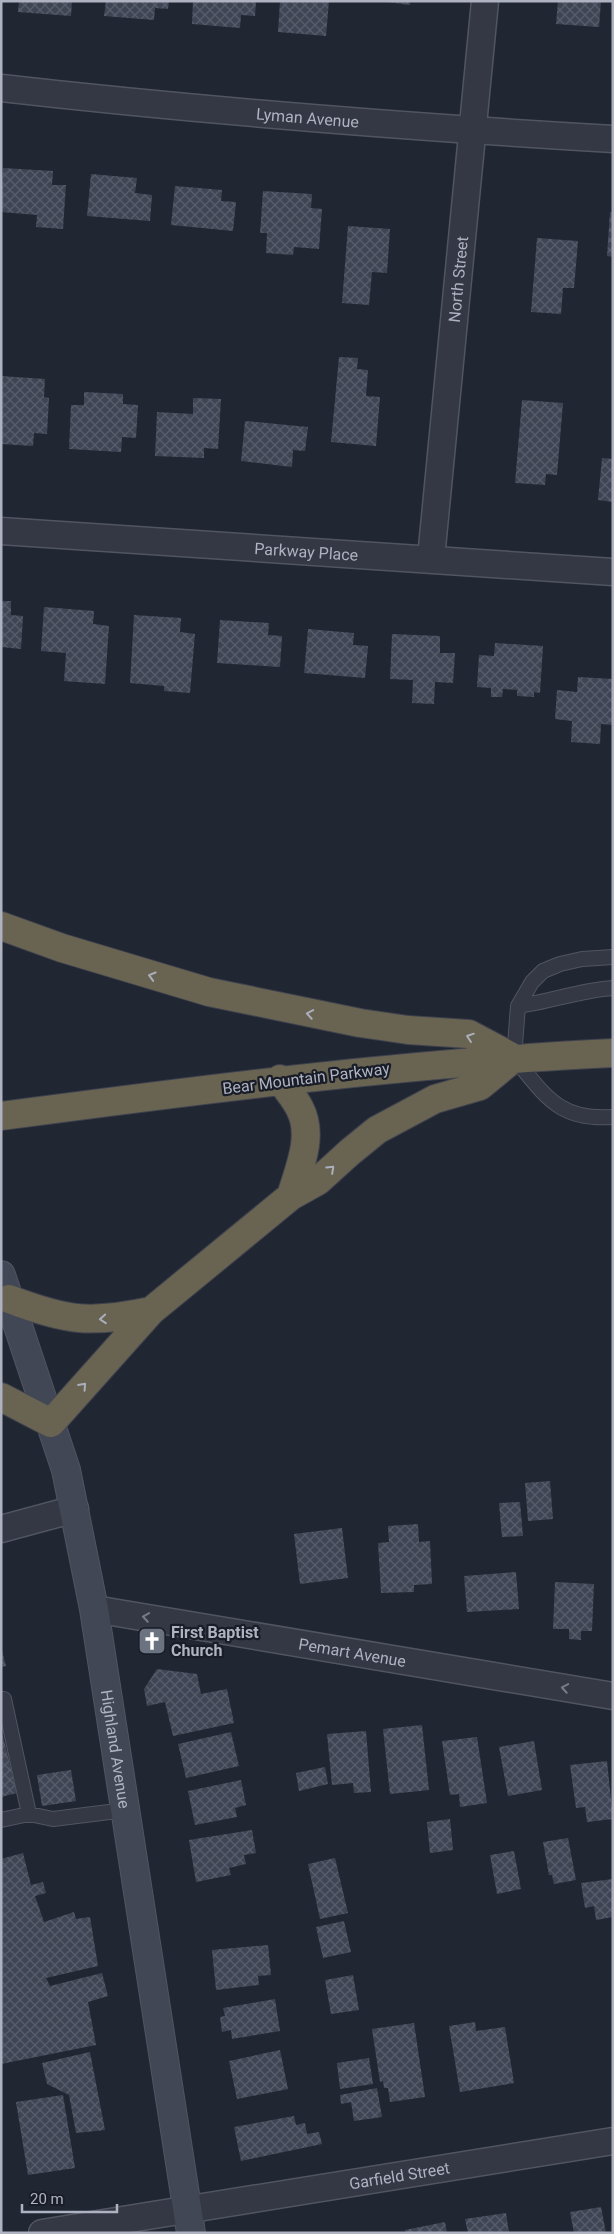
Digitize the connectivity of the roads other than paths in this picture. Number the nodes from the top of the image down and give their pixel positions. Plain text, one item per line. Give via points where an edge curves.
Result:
1 (485, 1) edge
2 (1, 88) edge
3 (472, 131) junction
4 (613, 139) edge
5 (1, 530) edge
6 (431, 558) junction
7 (613, 572) edge
8 (1, 926) edge
9 (613, 957) edge
10 (613, 988) edge
11 (518, 1006) junction
12 (613, 1053) edge
13 (514, 1058) junction
14 (280, 1079) junction
15 (2, 1116) edge
16 (613, 1117) edge
17 (291, 1196) junction
18 (5, 1287) edge
19 (151, 1311) junction
20 (1, 1397) edge
21 (51, 1423) junction
22 (75, 1509) junction
23 (1, 1529) edge
24 (94, 1609) junction
25 (613, 1696) edge
26 (1, 1699) edge
27 (125, 1810) junction
28 (29, 1814) junction
29 (1, 1820) edge
30 (613, 2141) edge
31 (189, 2221) edge
32 (42, 2233) edge

1 - 3 street, North Street
2 - 3 street, Lyman Avenue
3 - 4 street, Lyman Avenue
3 - 6 street, North Street
5 - 6 street, Parkway Place
6 - 7 street, Parkway Place
13 -> 8 highway via 469,1034 360,1023 209,992 62,948
9 - 11 lane via 582,959 543,971 532,982
10 - 11 lane
11 - 13 lane
12 - 13 highway, Bear Mountain Parkway
13 - 14 highway, Bear Mountain Parkway
13 - 16 lane via 550,1102 570,1113
17 -> 13 highway via 318,1181 377,1130 435,1098 480,1086
14 - 15 highway, Bear Mountain Parkway
14 - 17 highway via 300,1109 305,1125 302,1158
17 - 19 highway
19 -> 18 highway via 81,1320 38,1310
18 - 21 street, Highland Avenue
21 -> 19 highway
20 - 21 highway
21 - 22 street, Highland Avenue
22 - 23 street
22 - 24 street, Highland Avenue
25 -> 24 street, Pemart Avenue
24 - 27 street, Highland Avenue
26 - 28 lane via 4,1698
27 - 28 lane via 52,1818
27 - 31 street, Highland Avenue
28 - 29 lane
30 - 31 street, Garfield Street
31 - 32 street, Garfield Street

